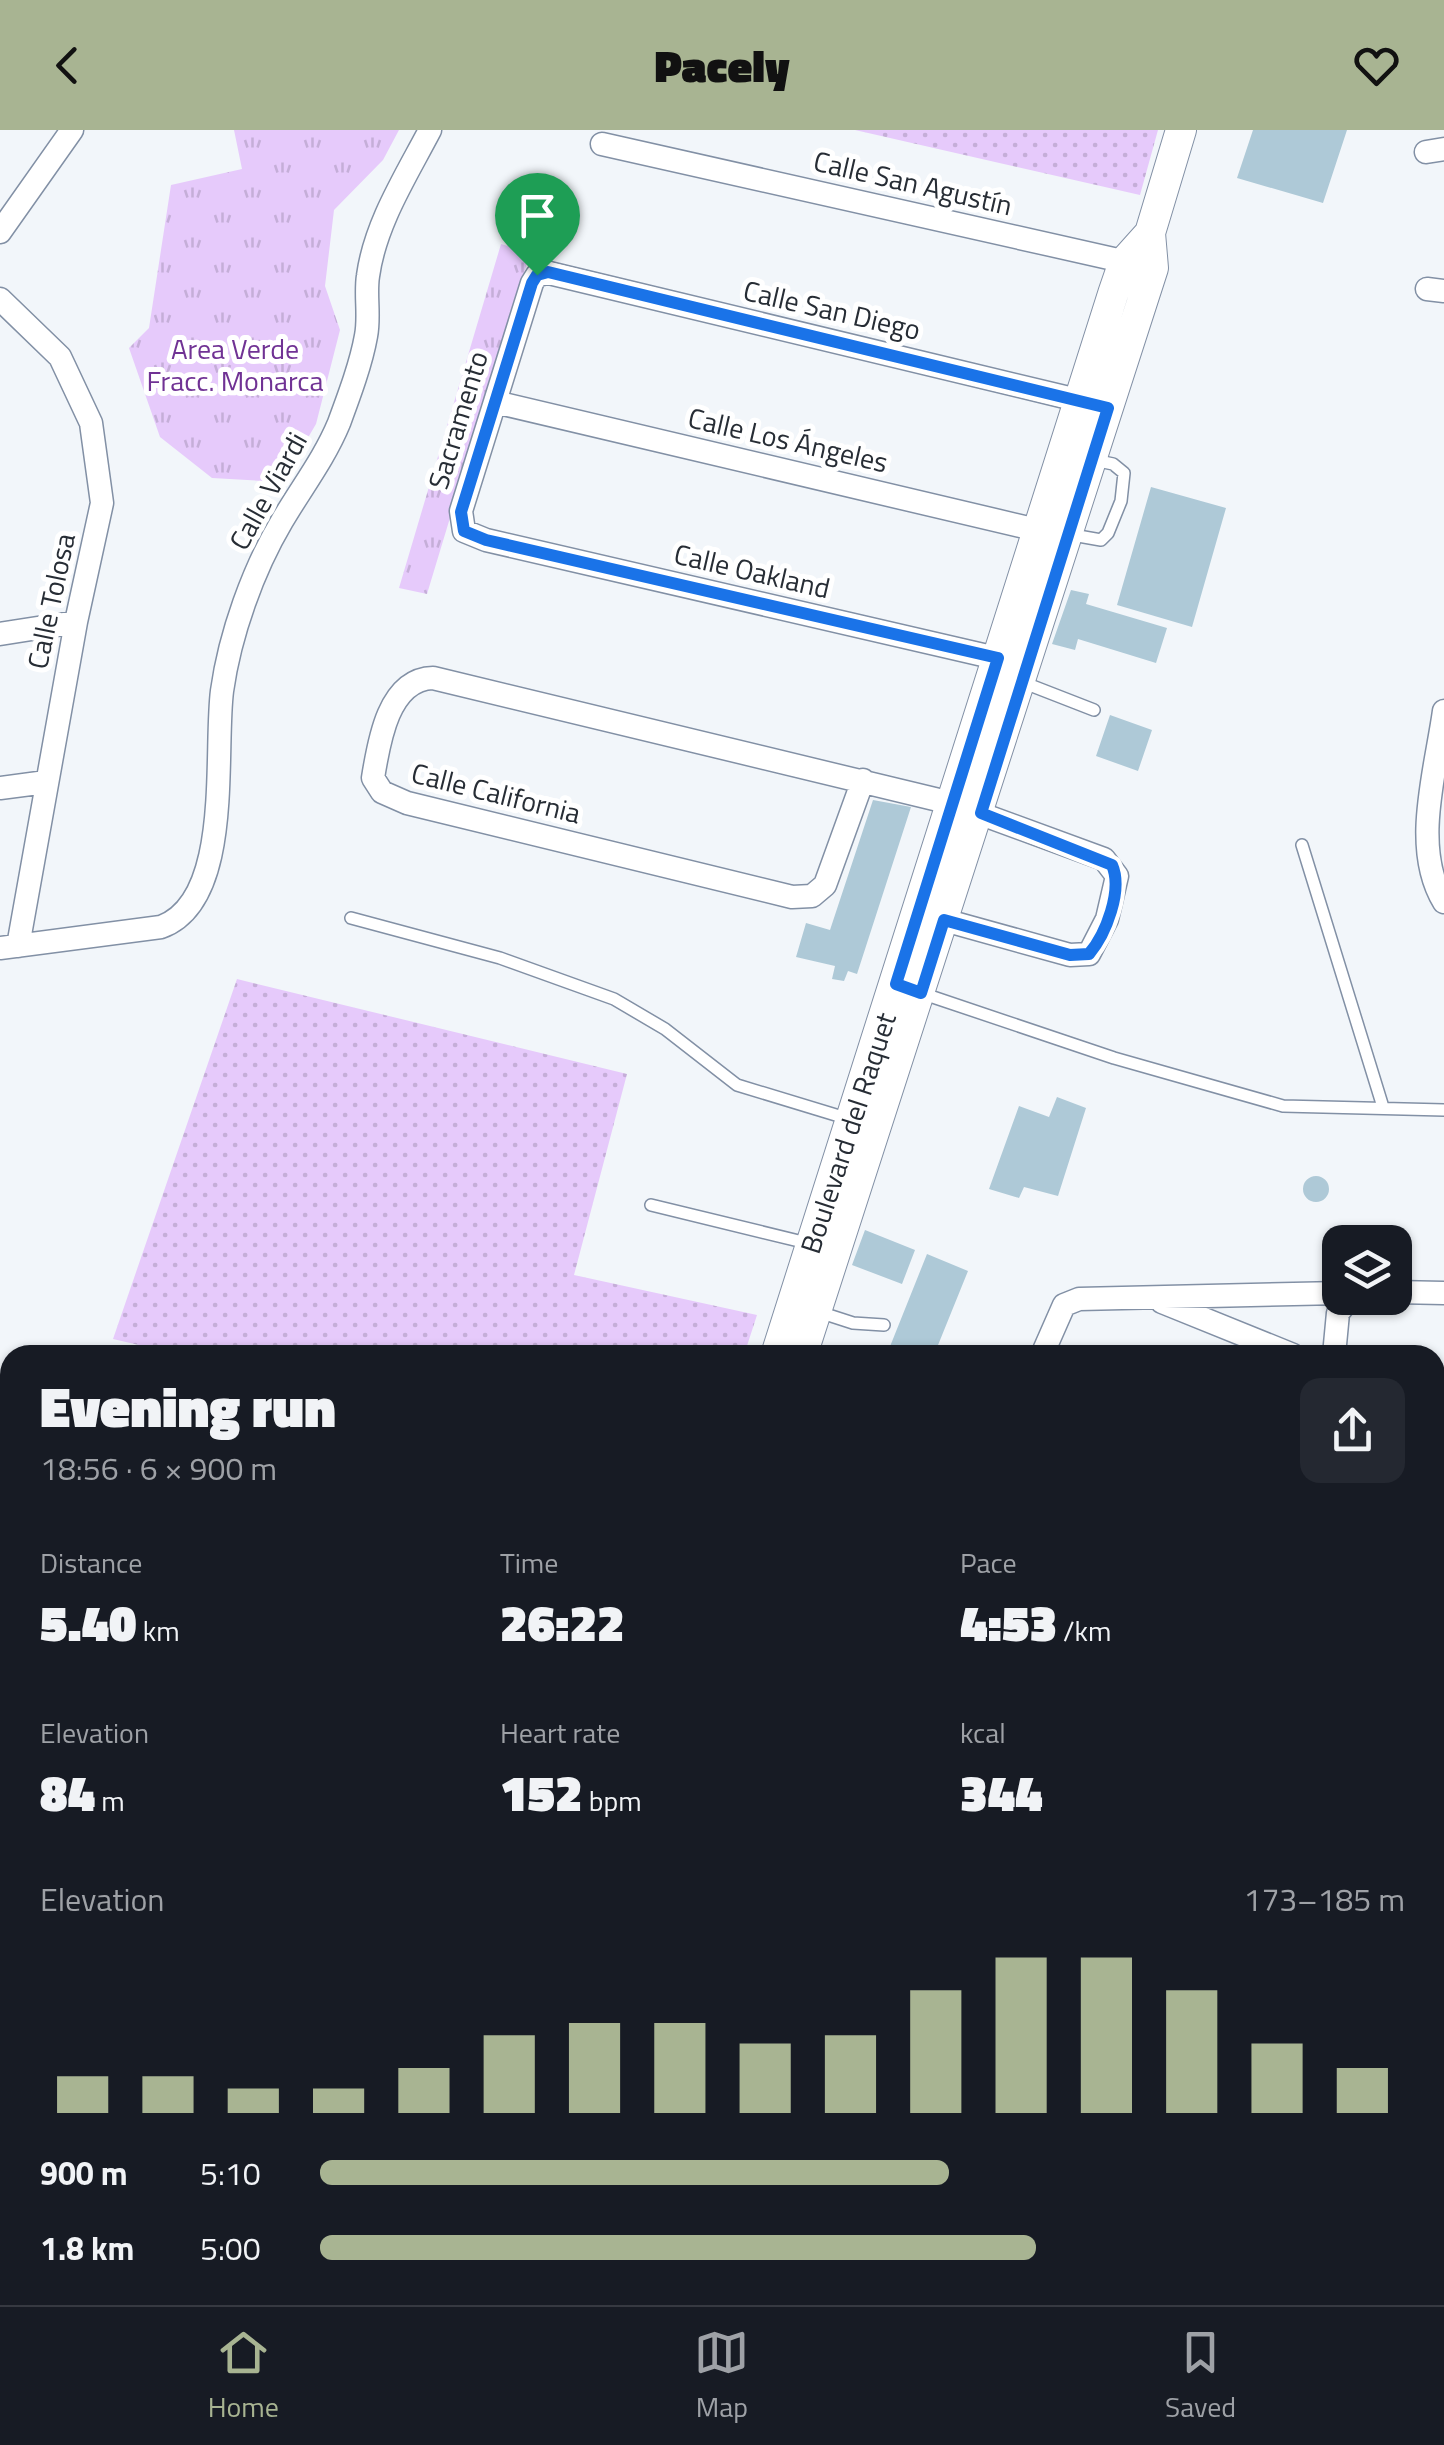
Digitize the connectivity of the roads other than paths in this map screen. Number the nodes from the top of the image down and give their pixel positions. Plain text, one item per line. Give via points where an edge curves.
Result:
1 (72, 130) edge
2 (430, 130) edge
3 (1181, 130) edge
4 (602, 144) dead end
5 (0, 232) edge
6 (1139, 265) junction
7 (542, 272) joint
8 (0, 299) edge
9 (496, 402) junction
10 (1094, 404) junction
11 (464, 531) joint
12 (1057, 534) junction
13 (76, 622) junction
14 (0, 634) edge
15 (1016, 669) junction
16 (1094, 710) dead end
17 (1444, 711) edge
18 (863, 780) junction
19 (46, 782) junction
20 (0, 788) edge
21 (952, 803) junction
22 (981, 813) junction
23 (1302, 845) dead end
24 (1444, 902) edge
25 (350, 918) dead end
26 (944, 920) junction
27 (9, 947) edge
28 (909, 988) junction
29 (1384, 1108) junction
30 (1444, 1110) edge
31 (853, 1120) junction
32 (651, 1205) dead end
33 (812, 1244) junction
34 (1412, 1292) edge
35 (1444, 1292) edge
36 (1322, 1293) edge
37 (1151, 1297) junction
38 (815, 1311) junction
39 (1338, 1315) edge
40 (884, 1325) dead end
41 (779, 1345) edge
42 (805, 1345) edge
43 (1046, 1345) edge
44 (1269, 1345) edge
45 (1335, 1345) edge
46 (842, 2305) edge
47 (862, 2305) edge

1 - 5 street
2 - 27 street, Calle Viardi via 385,216 368,274 366,335 340,421 254,578 222,690 213,845 186,913 161,927
3 - 6 street, Boulevard del Raquet
4 - 6 street, Calle San Agustín
6 - 10 street, Boulevard del Raquet
7 - 9 street, Sacramento via 532,283
7 - 10 street, Calle San Diego
8 - 13 street, Calle Tolosa via 60,357 91,423 102,503
9 - 11 street, Sacramento via 461,512
9 - 12 street, Calle Los Ángeles
10 - 12 street, Boulevard del Raquet
10 - 12 street, Boulevard del Raquet via 1091,459
11 - 15 street, Calle Oakland
12 - 15 street, Boulevard del Raquet
13 - 14 street
13 - 19 street, Calle Tolosa
15 - 16 lane
15 - 21 street, Boulevard del Raquet
15 - 22 street, Boulevard del Raquet
17 - 24 street via 1428,840
18 - 18 street, Calle California via 433,678 416,678 397,695 373,778 382,792 408,804 792,896 812,896 825,884
18 - 21 street, Calle California
19 - 20 street
19 - 27 street, Calle Tolosa
21 - 22 street, Calle California
21 - 28 street, Boulevard del Raquet
22 - 26 street, Boulevard del Raquet
22 - 26 street, Calle California via 1112,865 1117,876 1107,919 1097,944 1078,956
23 - 29 lane
25 - 31 lane via 500,958 614,999 737,1085
26 - 28 street, Boulevard del Raquet
28 - 29 lane via 1271,1103
28 - 31 street, Boulevard del Raquet
28 - 38 street, Boulevard del Raquet
29 - 30 lane
31 - 33 street, Boulevard del Raquet
32 - 33 lane
33 - 41 street, Boulevard del Raquet
34 - 35 street
36 - 37 street
37 - 43 street via 1107,1296 1064,1305
37 - 44 street
38 - 40 lane
38 - 42 street, Boulevard del Raquet
39 - 45 street
46 - 47 street

